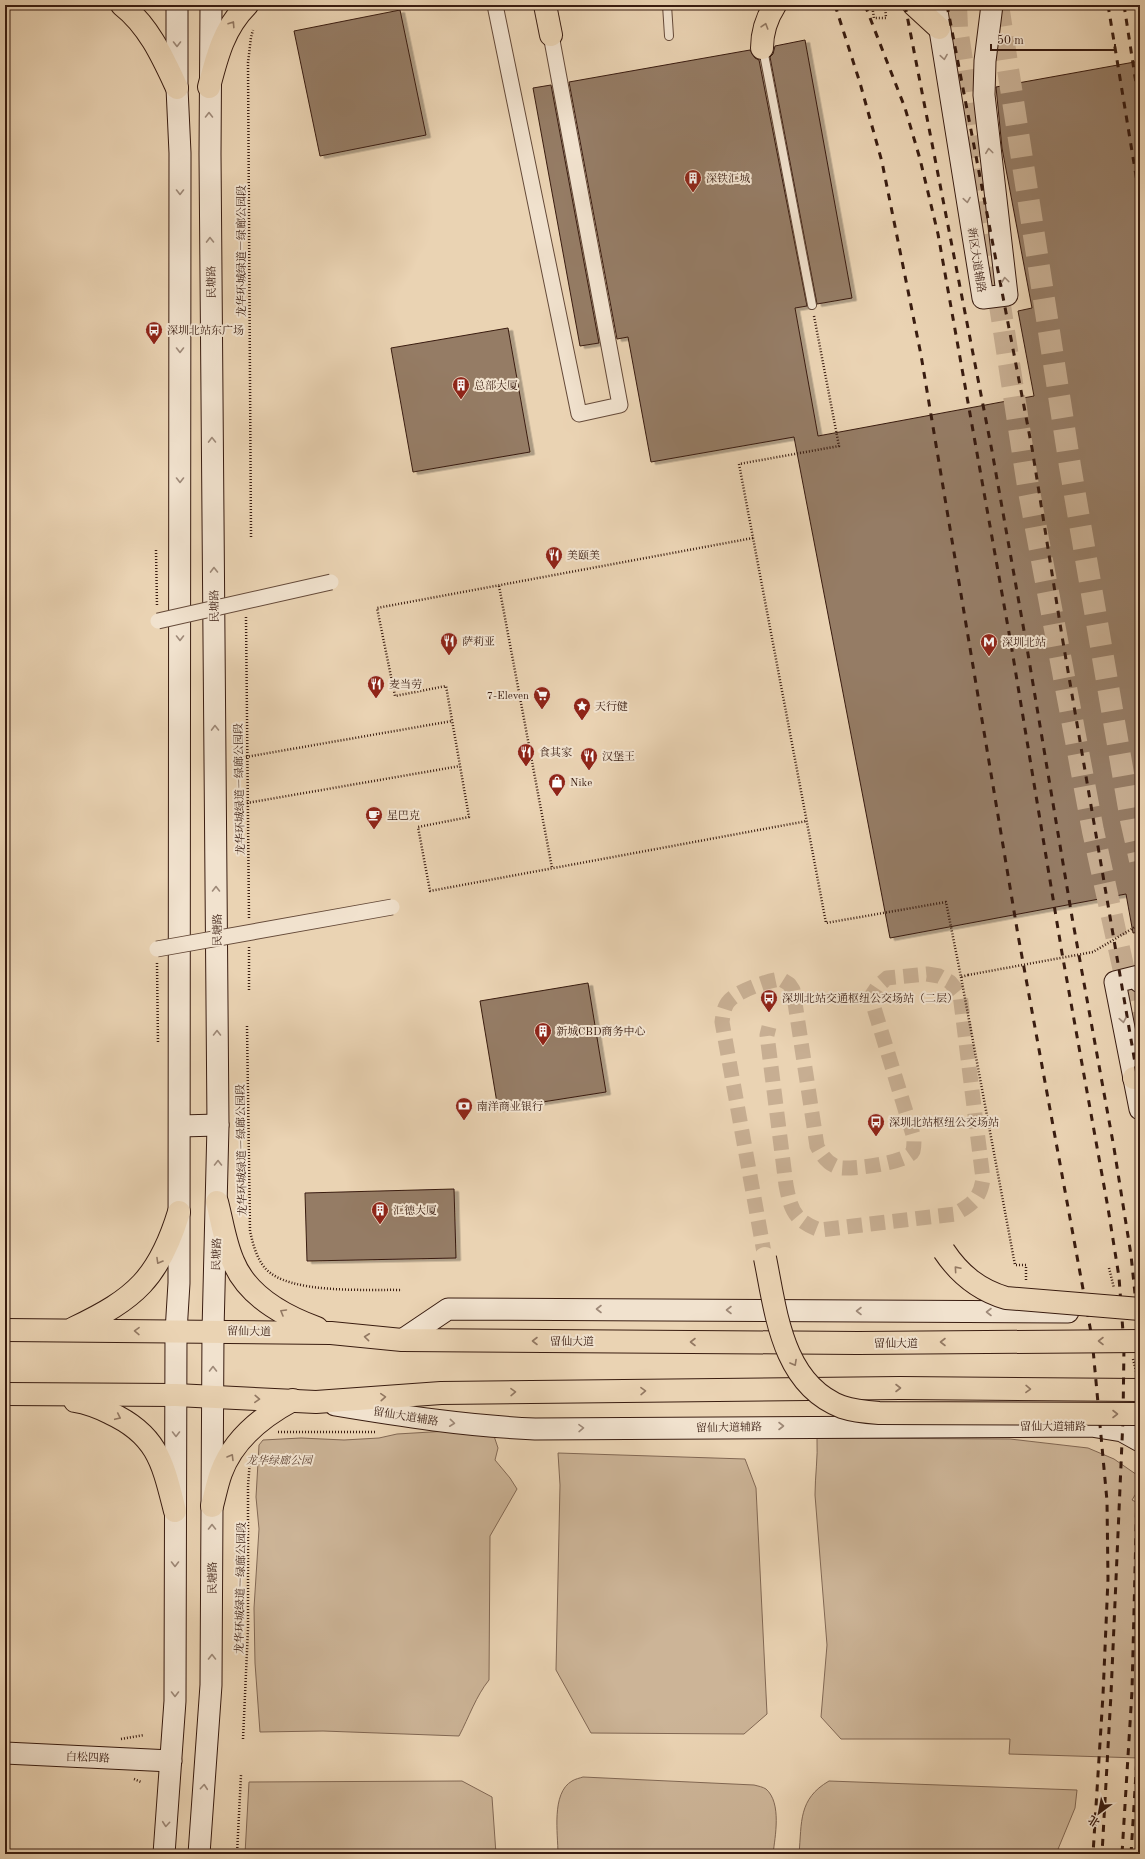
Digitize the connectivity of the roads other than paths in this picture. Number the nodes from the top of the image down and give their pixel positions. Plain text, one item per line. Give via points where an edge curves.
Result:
1 (122, 5) edge
2 (177, 5) edge
3 (211, 5) edge
4 (247, 5) edge
5 (495, 5) edge
6 (545, 5) edge
7 (666, 5) edge
8 (775, 5) edge
9 (914, 5) edge
10 (936, 5) edge
11 (992, 5) edge
12 (939, 28) junction
13 (551, 35) joint
14 (669, 36) dead end
15 (762, 48) joint
16 (209, 87) junction
17 (177, 88) junction
18 (180, 153) junction
19 (210, 154) junction
20 (812, 305) road end
21 (331, 582) dead end
22 (158, 621) road end
23 (392, 907) dead end
24 (157, 949) road end
25 (1140, 982) edge
26 (1137, 1077) edge
27 (1140, 1109) edge
28 (218, 1125) junction
29 (180, 1126) junction
30 (217, 1202) junction
31 (179, 1212) junction
32 (944, 1251) dead end
33 (765, 1258) tunnel mouth
34 (1140, 1309) edge
35 (72, 1329) junction
36 (5, 1330) edge
37 (213, 1331) junction
38 (176, 1332) junction
39 (331, 1333) junction
40 (402, 1340) junction
41 (1140, 1341) edge
42 (1140, 1390) edge
43 (5, 1394) edge
44 (41, 1394) junction
45 (176, 1395) junction
46 (213, 1396) junction
47 (293, 1400) junction
48 (316, 1402) junction
49 (1140, 1414) edge
50 (1140, 1441) edge
51 (212, 1506) junction
52 (175, 1511) junction
53 (5, 1754) edge
54 (171, 1760) junction
55 (164, 1854) edge
56 (199, 1854) edge

1 - 17 main road via 135,16 161,53
2 -> 17 main road
3 - 16 main road, 民塘路
16 -> 4 main road via 224,37
5 - 13 street via 579,414 620,405
6 - 13 main road
7 - 14 lane
15 -> 8 main road via 762,35
9 - 12 main road
10 - 12 main road, 新区大道辅路
12 -> 11 main road, 新区大道辅路 via 983,298 1007,295 984,95 985,61
15 - 20 lane
19 -> 16 main road, 民塘路
17 - 18 main road
18 - 19 main road
18 -> 29 main road
28 -> 19 main road, 民塘路
21 - 22 street, bridge
23 - 24 street, bridge
25 -> 26 main road via 1139,976 1115,982
26 - 27 main road
28 - 29 main road
30 -> 28 main road, 民塘路
29 - 31 main road
30 - 37 main road, 民塘路
39 -> 30 main road via 303,1323 271,1305 242,1279 233,1261
31 -> 35 main road via 164,1252 148,1279 112,1308
31 - 38 main road
34 -> 32 main road, bridge via 1006,1298 991,1294 958,1271
33 -> 49 main road, bridge via 788,1352 805,1380 816,1391 842,1406 879,1414
34 -> 40 main road via 1129,1312 448,1309
35 - 36 main road, 留仙大道
38 -> 35 main road, 留仙大道
37 - 38 main road, 留仙大道
37 - 39 main road, 留仙大道
46 -> 37 main road, 民塘路
38 - 45 main road
40 -> 39 main road, 留仙大道
41 -> 40 main road, 留仙大道, bridge via 858,1343
48 -> 42 main road via 441,1393 859,1388
43 - 44 main road
44 - 45 main road
44 -> 52 main road via 79,1401 102,1409 140,1430 152,1444 160,1460
45 - 46 main road
45 -> 52 main road
46 -> 47 main road
46 - 51 main road, 民塘路
47 - 48 main road
51 -> 47 main road via 221,1473 243,1438 273,1411
48 -> 50 main road, 留仙大道辅路 via 419,1419 534,1429 1091,1426 1122,1431
56 -> 51 main road, 民塘路 via 211,1685
52 -> 54 main road via 175,1701
53 - 54 main road, 白松四路
54 -> 55 main road

